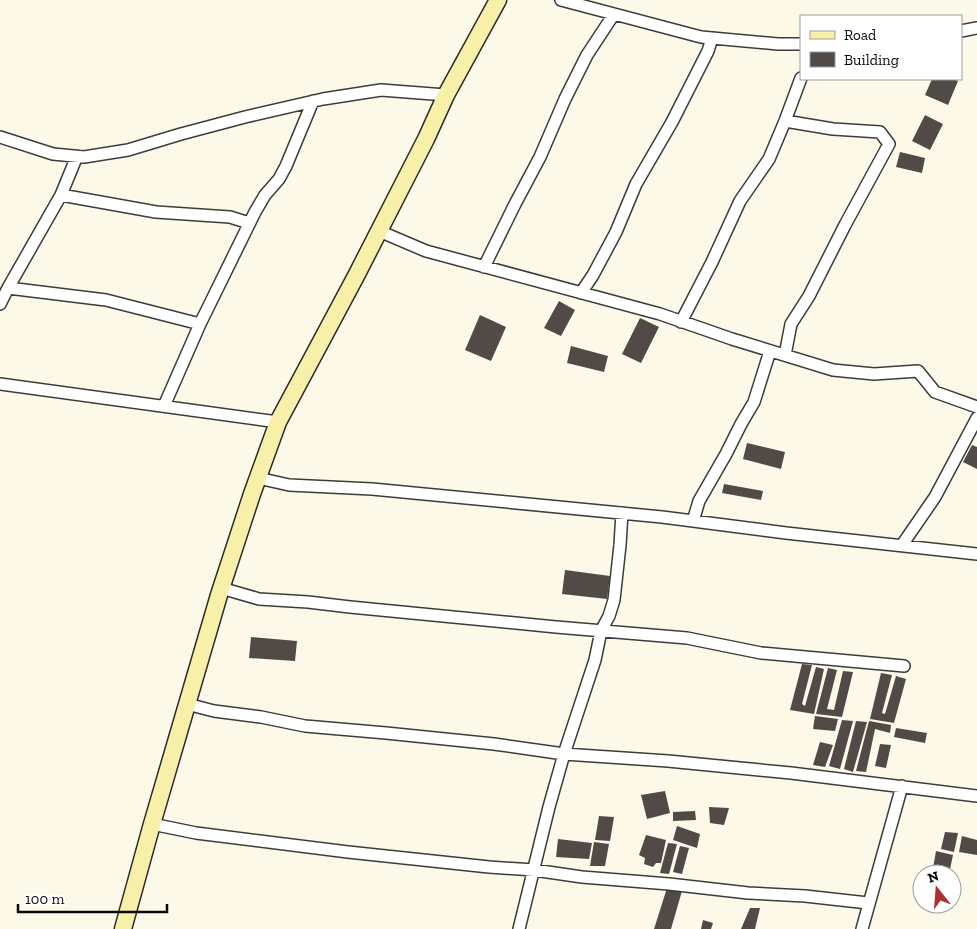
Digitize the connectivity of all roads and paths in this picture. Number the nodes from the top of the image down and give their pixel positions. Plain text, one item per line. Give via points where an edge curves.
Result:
1 (498, 0) edge
2 (561, 0) edge
3 (614, 14) junction
4 (977, 28) edge
5 (962, 31) edge
6 (712, 38) junction
7 (800, 44) edge
8 (800, 80) edge
9 (446, 95) junction
10 (313, 101) junction
11 (785, 121) junction
12 (0, 137) edge
13 (76, 156) junction
14 (61, 195) junction
15 (249, 222) junction
16 (379, 231) junction
17 (484, 267) junction
18 (8, 288) junction
19 (581, 294) junction
20 (0, 304) edge
21 (681, 322) junction
22 (200, 324) junction
23 (770, 351) junction
24 (784, 355) junction
25 (0, 384) edge
26 (164, 406) junction
27 (977, 407) edge
28 (977, 418) edge
29 (278, 422) junction
30 (258, 478) junction
31 (622, 513) junction
32 (693, 521) junction
33 (902, 545) junction
34 (977, 554) edge
35 (221, 588) junction
36 (601, 631) junction
37 (904, 666) dead end
38 (187, 704) junction
39 (564, 754) junction
40 (902, 786) junction
41 (977, 796) edge
42 (152, 824) junction
43 (534, 870) junction
44 (868, 902) junction
45 (123, 929) edge
46 (519, 929) edge
47 (862, 929) edge

1 - 9 street
2 - 3 street
3 - 6 street
3 - 17 street via 582,64 540,157
4 - 5 street
6 - 7 street
6 - 19 street via 672,122 636,184 616,232
8 - 11 street
9 - 10 street via 381,90
9 - 16 street
10 - 13 street via 128,150
10 - 15 street via 279,179
11 - 21 street via 769,159 740,201
11 - 24 street via 880,132 889,144 791,324
12 - 13 street via 53,154
13 - 14 street
14 - 15 street via 156,212 230,217
14 - 18 street
15 - 22 street
16 - 17 street via 426,251
16 - 29 street
17 - 19 street
18 - 20 street
18 - 22 street via 106,300
19 - 21 street
21 - 23 street
22 - 26 street
23 - 24 street
23 - 32 street via 754,402 699,501
24 - 27 street via 833,370 874,374 918,371 935,392
25 - 26 street
26 - 29 street
28 - 33 street via 935,497
29 - 30 street
30 - 31 street via 288,485 372,489
30 - 35 street
31 - 32 street
31 - 36 street via 614,600
32 - 33 street
33 - 34 street
35 - 36 street via 259,599
35 - 38 street
36 - 37 street via 688,638 761,653
36 - 39 street via 595,660
38 - 39 street via 306,726
38 - 42 street
39 - 40 street via 762,770
39 - 43 street
40 - 41 street
40 - 44 street
42 - 43 street via 196,833 348,852
42 - 45 street
43 - 44 street
43 - 46 street
44 - 47 street

